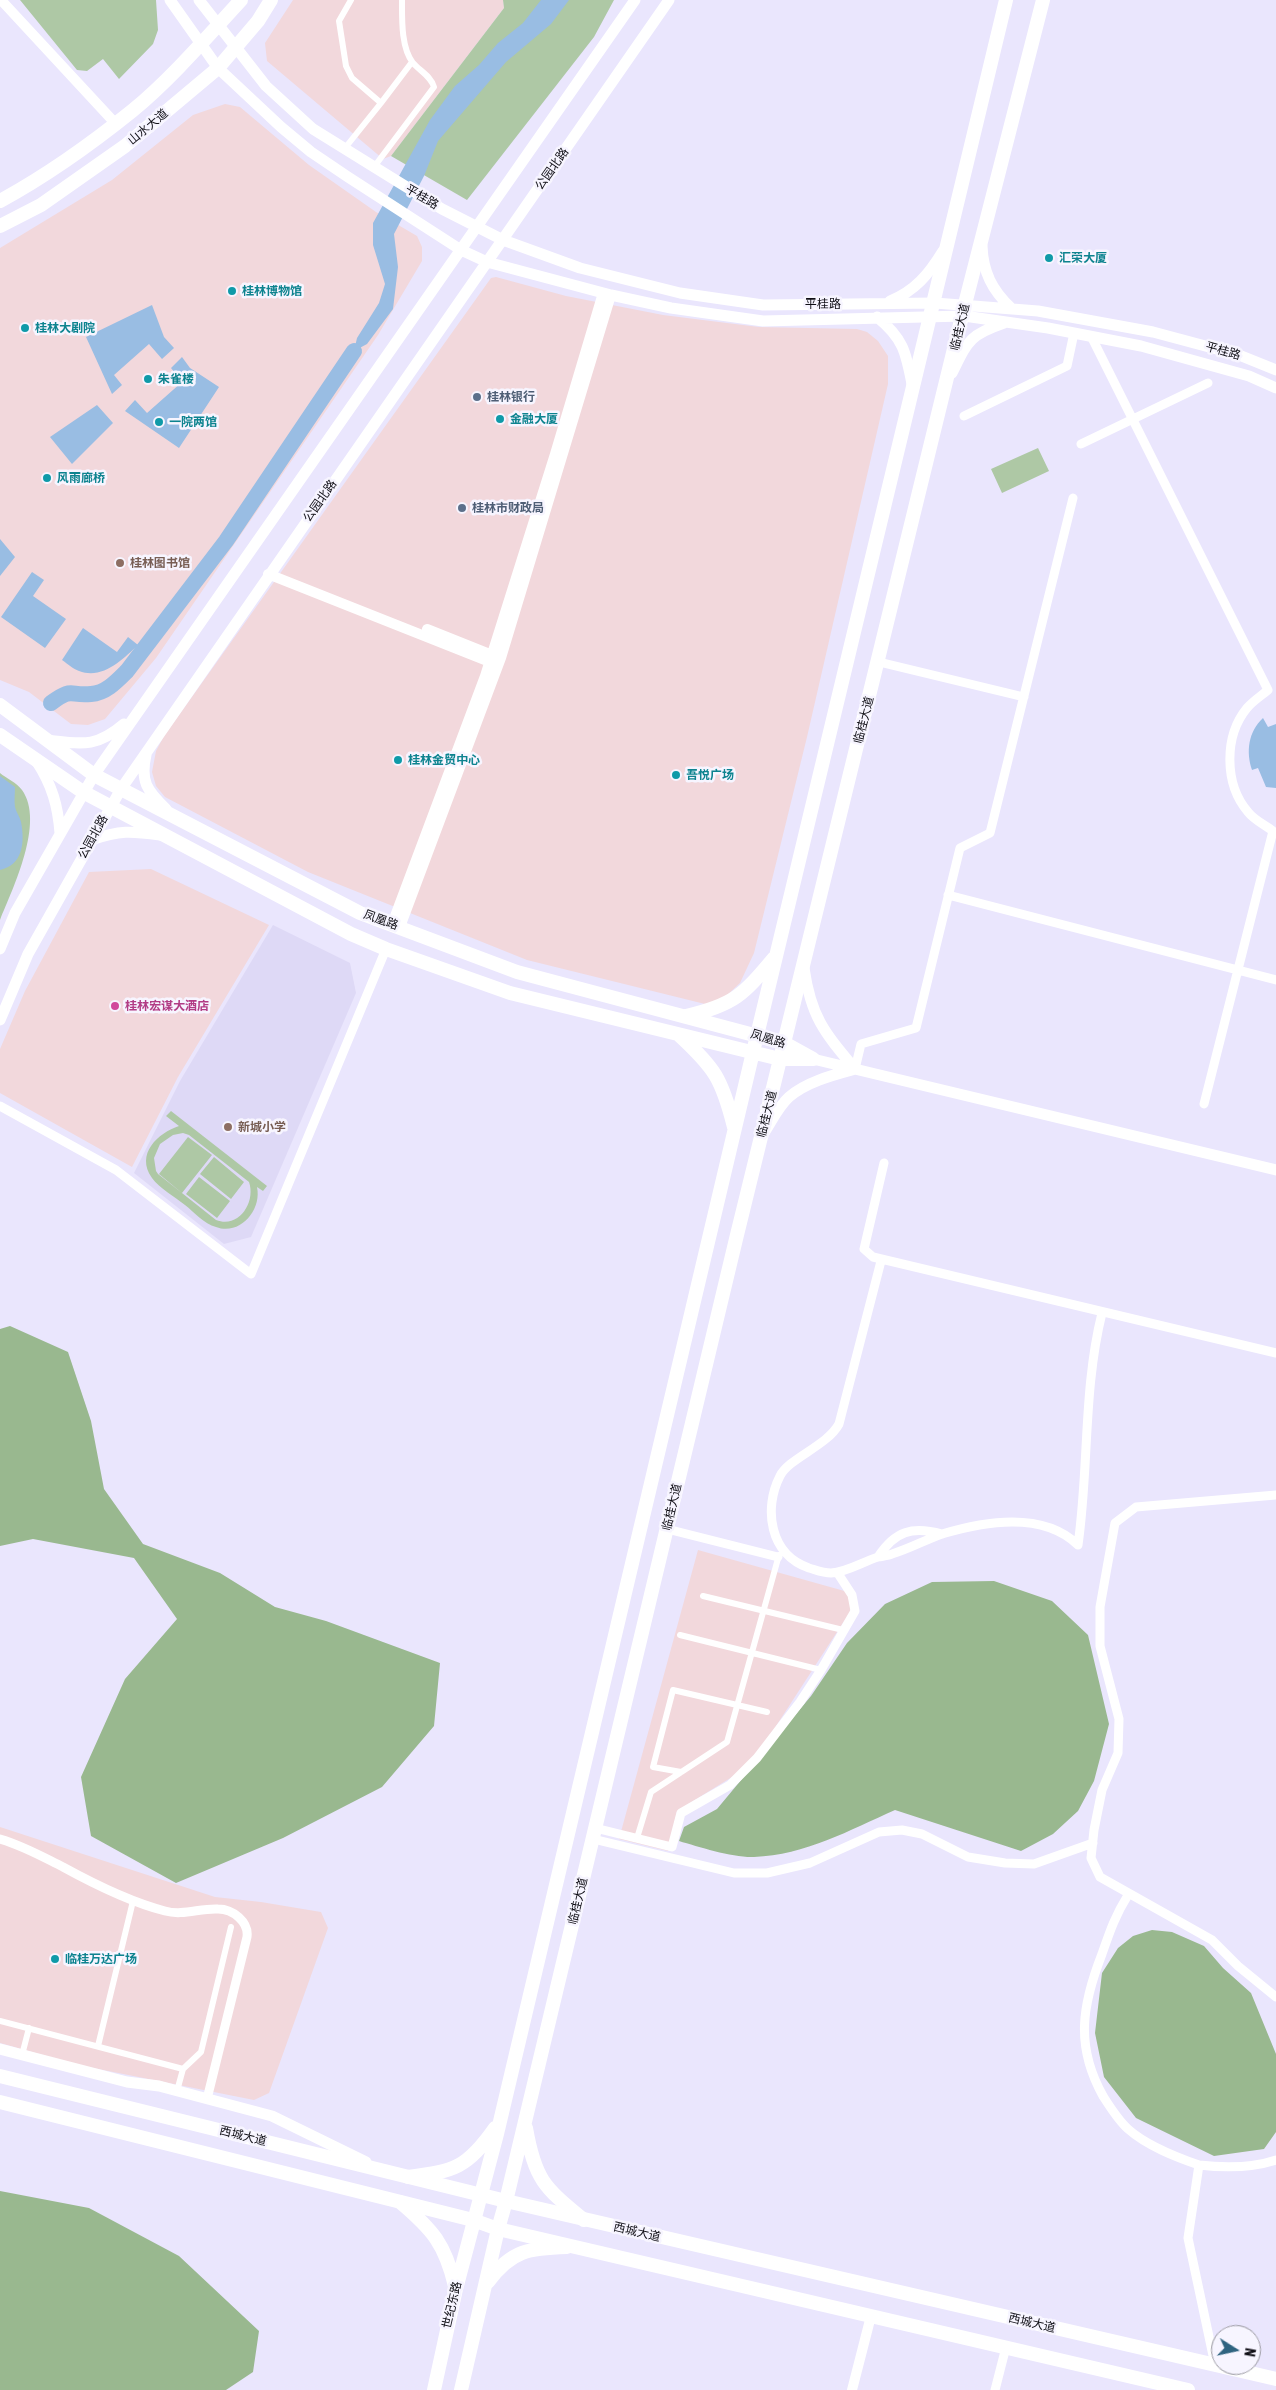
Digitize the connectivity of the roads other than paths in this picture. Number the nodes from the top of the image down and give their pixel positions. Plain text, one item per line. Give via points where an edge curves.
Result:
1 (1, 0) edge
2 (170, 0) edge
3 (199, 0) edge
4 (241, 0) edge
5 (271, 0) edge
6 (351, 0) edge
7 (402, 0) edge
8 (635, 0) edge
9 (669, 0) edge
10 (1006, 0) edge
11 (1043, 0) edge
12 (219, 24) junction
13 (200, 44) junction
14 (235, 48) junction
15 (412, 62) junction
16 (218, 68) junction
17 (381, 103) junction
18 (115, 123) junction
19 (345, 148) junction
20 (374, 167) junction
21 (0, 201) edge
22 (0, 226) edge
23 (478, 227) junction
24 (950, 239) junction
25 (503, 240) junction
26 (982, 240) junction
27 (461, 250) junction
28 (487, 262) junction
29 (607, 294) junction
30 (885, 304) junction
31 (1011, 308) junction
32 (933, 310) junction
33 (964, 310) junction
34 (878, 318) junction
35 (1005, 322) junction
36 (1074, 333) junction
37 (1091, 336) junction
38 (1276, 370) edge
39 (1208, 383) dead end
40 (946, 386) junction
41 (1276, 388) edge
42 (913, 389) junction
43 (964, 416) dead end
44 (1132, 420) junction
45 (1081, 444) dead end
46 (1072, 498) dead end
47 (270, 572) junction
48 (495, 660) junction
49 (879, 662) junction
50 (1024, 697) junction
51 (0, 705) edge
52 (139, 711) junction
53 (0, 735) edge
54 (47, 740) junction
55 (147, 750) junction
56 (34, 758) junction
57 (94, 775) junction
58 (121, 789) junction
59 (83, 792) junction
60 (110, 807) junction
61 (174, 816) junction
62 (60, 833) junction
63 (164, 835) junction
64 (91, 840) junction
65 (948, 895) junction
66 (396, 926) junction
67 (0, 949) edge
68 (386, 949) junction
69 (776, 956) junction
70 (803, 966) junction
71 (1237, 970) junction
72 (1276, 980) edge
73 (685, 1016) junction
74 (0, 1020) edge
75 (678, 1034) junction
76 (757, 1036) junction
77 (784, 1043) junction
78 (752, 1052) junction
79 (780, 1059) junction
80 (813, 1059) junction
81 (855, 1069) junction
82 (1204, 1104) dead end
83 (0, 1106) edge
84 (734, 1129) junction
85 (760, 1140) junction
86 (884, 1163) dead end
87 (1276, 1170) edge
88 (880, 1261) junction
89 (1102, 1313) junction
90 (1276, 1353) edge
91 (1276, 1495) edge
92 (667, 1529) junction
93 (942, 1534) junction
94 (779, 1553) junction
95 (878, 1557) junction
96 (837, 1572) junction
97 (703, 1596) dead end
98 (843, 1630) junction
99 (680, 1635) dead end
100 (821, 1670) junction
101 (737, 1706) junction
102 (768, 1712) dead end
103 (681, 1772) junction
104 (594, 1833) junction
105 (637, 1838) junction
106 (0, 1839) edge
107 (1093, 1843) junction
108 (1128, 1895) junction
109 (134, 1900) junction
110 (231, 1927) dead end
111 (1276, 1997) edge
112 (0, 2021) edge
113 (29, 2028) junction
114 (98, 2046) junction
115 (0, 2049) edge
116 (22, 2055) junction
117 (182, 2068) junction
118 (0, 2076) edge
119 (177, 2091) junction
120 (207, 2099) junction
121 (0, 2102) edge
122 (500, 2119) junction
123 (525, 2123) junction
124 (1276, 2160) edge
125 (1199, 2165) junction
126 (383, 2171) junction
127 (407, 2177) junction
128 (480, 2195) junction
129 (400, 2202) junction
130 (506, 2202) junction
131 (473, 2220) junction
132 (585, 2220) junction
133 (498, 2229) junction
134 (575, 2247) junction
135 (485, 2286) junction
136 (456, 2289) junction
137 (871, 2316) junction
138 (1211, 2346) edge
139 (1006, 2348) junction
140 (1211, 2364) edge
141 (1259, 2375) edge
142 (1276, 2379) edge
143 (1180, 2389) edge
144 (434, 2390) edge
145 (461, 2390) edge
146 (852, 2390) edge
147 (995, 2390) edge

1 - 18 street
2 - 13 main road
3 - 12 main road, 平桂路
4 - 12 main road, 山水大道
5 - 14 main road, 山水大道
6 - 17 street via 339,21 346,66 352,78
7 - 15 street via 406,51
8 - 23 main road
9 - 25 main road, 公园北路
10 - 24 main road, 临桂大道
11 - 26 main road, 临桂大道
12 - 13 main road, 山水大道
12 - 14 main road, 平桂路
13 - 16 main road
13 - 18 main road, 山水大道 via 132,111
14 - 16 main road, 山水大道
14 - 19 main road, 平桂路 via 273,92 313,129
15 - 17 street
15 - 20 street via 434,87
16 - 22 main road, 山水大道 via 125,146 41,205
16 - 27 main road, 平桂路 via 311,152
17 - 19 street
18 - 21 main road, 山水大道 via 32,183
19 - 20 main road, 平桂路
20 - 23 main road, 平桂路
23 - 25 main road, 平桂路
23 - 27 main road
24 - 30 main road via 932,270 917,286
24 - 32 main road, 临桂大道
25 - 28 main road, 公园北路
25 - 30 main road, 平桂路 via 580,268 680,294 763,305
26 - 31 main road via 985,270 991,285
26 - 33 main road, 临桂大道
27 - 28 main road, 平桂路
27 - 52 main road
28 - 29 main road, 平桂路
28 - 47 main road, 公园北路
29 - 34 main road, 平桂路 via 671,308 763,321
29 - 48 street
30 - 32 main road, 平桂路
31 - 33 main road, 平桂路
31 - 38 main road, 平桂路 via 1153,332 1239,355
32 - 33 main road, 平桂路
32 - 34 main road, 平桂路
32 - 42 main road, 临桂大道
33 - 35 main road, 平桂路
33 - 40 main road, 临桂大道
34 - 42 main road via 893,330 903,346
35 - 36 main road, 平桂路
35 - 40 main road via 974,336 965,346
36 - 37 main road, 平桂路
36 - 43 street via 1067,366
37 - 41 main road, 平桂路 via 1222,368
37 - 44 street
39 - 44 street
40 - 49 main road, 临桂大道
42 - 69 main road, 临桂大道
44 - 45 street
44 - 71 street via 1268,690 1241,717 1230,748 1233,780 1248,813 1273,831
46 - 50 street
47 - 48 street
47 - 55 main road, 公园北路
48 - 66 street
49 - 50 street
49 - 70 main road, 临桂大道
50 - 65 street via 990,833 960,848
51 - 54 main road, 凤凰路
52 - 54 main road via 108,738 89,743
52 - 57 main road
53 - 56 main road, 凤凰路
54 - 57 main road, 凤凰路
55 - 58 main road, 公园北路
55 - 61 main road via 143,767 146,786
56 - 59 main road, 凤凰路
56 - 62 main road via 47,776 56,798
57 - 58 main road, 凤凰路
57 - 59 main road
58 - 60 main road, 公园北路
58 - 61 main road, 凤凰路
59 - 60 main road, 凤凰路
59 - 62 main road
60 - 63 main road, 凤凰路
60 - 64 main road, 公园北路
61 - 66 main road, 凤凰路 via 360,913
62 - 67 main road via 15,913
63 - 64 main road via 115,832
63 - 68 main road, 凤凰路 via 351,934
64 - 74 main road, 公园北路 via 28,954
65 - 71 street
65 - 81 street via 916,1028 862,1044
66 - 73 main road, 凤凰路 via 517,972
68 - 75 main road, 凤凰路 via 510,993
68 - 83 street via 251,1274 116,1170
69 - 73 main road via 750,987 728,1003
69 - 76 main road, 临桂大道
70 - 77 main road, 临桂大道
70 - 81 main road via 808,996 818,1021
71 - 72 street
71 - 82 street
73 - 76 main road, 凤凰路
75 - 78 main road, 凤凰路
75 - 84 main road via 717,1076 726,1094
76 - 77 main road, 凤凰路
76 - 78 main road, 临桂大道
77 - 79 main road, 临桂大道
77 - 80 main road, 凤凰路
78 - 79 main road, 凤凰路
78 - 84 main road, 临桂大道
79 - 80 main road, 凤凰路
79 - 85 main road, 临桂大道
80 - 81 main road
81 - 85 main road via 813,1084 789,1097
81 - 87 main road
84 - 122 main road, 临桂大道
85 - 92 main road, 临桂大道
86 - 88 street via 864,1249
88 - 89 street
88 - 94 street via 839,1424 830,1436 781,1473 778,1480 771,1509
89 - 90 street
89 - 93 street via 1096,1338 1078,1546 1063,1533 1020,1521
91 - 107 street via 1136,1507 1115,1523 1100,1607 1100,1646 1119,1720 1118,1754 1102,1790
92 - 94 street
92 - 104 main road, 临桂大道
93 - 95 street
93 - 95 street via 914,1530 900,1534 888,1541
94 - 96 street via 802,1566 821,1572
94 - 101 street
95 - 96 street
96 - 98 street via 855,1604 855,1610
97 - 98 street
98 - 100 street
99 - 100 street
100 - 105 street via 800,1702 738,1778 681,1813 672,1847
101 - 102 street
101 - 103 street via 727,1742
101 - 103 street via 672,1690 653,1767
103 - 105 street via 651,1792
104 - 105 street
104 - 107 street via 734,1873 766,1873 810,1863 879,1832 902,1830 922,1834 968,1857 1005,1863 1034,1864
104 - 123 main road, 临桂大道
106 - 109 street via 22,1845 63,1868
107 - 108 street via 1091,1858 1100,1877
108 - 111 street via 1212,1940
108 - 125 street via 1113,1919 1090,1983 1084,2040 1092,2076 1112,2110 1129,2130
109 - 114 street
109 - 120 street via 170,1912 222,1909 239,1918 247,1929
110 - 117 street via 201,2052
112 - 113 street
113 - 114 street
113 - 116 street
114 - 117 street
115 - 116 main road
116 - 119 main road via 127,2082
117 - 119 street
118 - 126 main road, 西城大道
119 - 120 main road
120 - 126 main road via 272,2116
121 - 129 main road, 西城大道
122 - 127 main road via 474,2156 453,2170
122 - 128 main road, 临桂大道
123 - 130 main road, 临桂大道
123 - 132 main road via 531,2157 540,2179
124 - 125 street via 1228,2167
125 - 138 street via 1188,2238
126 - 127 main road, 西城大道
127 - 128 main road, 西城大道
128 - 130 main road, 西城大道
128 - 131 main road, 临桂大道
129 - 131 main road, 西城大道
129 - 136 main road via 423,2221 440,2243 449,2261
130 - 132 main road, 西城大道
130 - 133 main road, 临桂大道
131 - 133 main road, 西城大道
131 - 136 main road, 世纪东路
132 - 140 main road, 西城大道
133 - 134 main road, 西城大道
133 - 135 main road
134 - 135 main road via 518,2252 498,2269
134 - 137 main road, 西城大道
135 - 145 main road
136 - 144 main road, 世纪东路
137 - 139 main road, 西城大道
137 - 146 street
139 - 143 main road, 西城大道
139 - 147 street
141 - 142 main road, 西城大道

